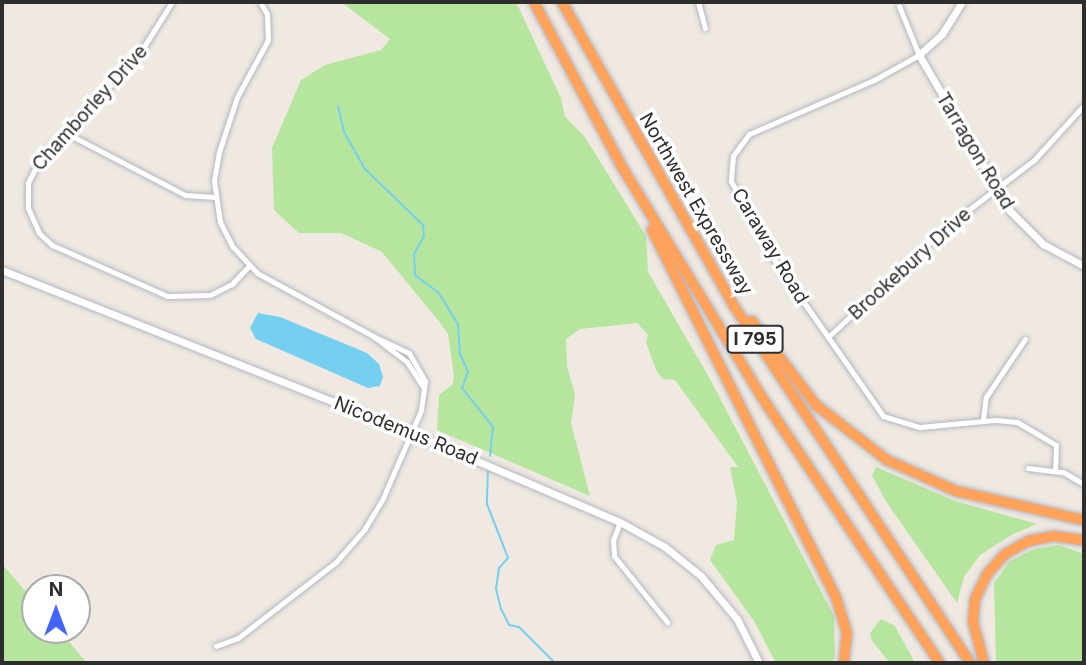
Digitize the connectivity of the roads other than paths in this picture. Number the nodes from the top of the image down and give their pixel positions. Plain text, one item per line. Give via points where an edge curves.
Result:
1 (172, 2) edge
2 (260, 2) edge
3 (534, 2) edge
4 (562, 2) edge
5 (698, 2) edge
6 (962, 2) edge
7 (900, 6) dead end
8 (705, 28) dead end
9 (919, 55) junction
10 (1084, 106) edge
11 (66, 132) junction
12 (622, 167) junction
13 (995, 190) junction
14 (215, 197) junction
15 (697, 244) junction
16 (249, 266) junction
17 (1084, 266) edge
18 (2, 270) edge
19 (828, 337) junction
20 (1025, 339) dead end
21 (983, 420) junction
22 (412, 433) junction
23 (1028, 468) dead end
24 (1055, 470) junction
25 (1084, 484) edge
26 (1084, 520) edge
27 (621, 522) junction
28 (1084, 540) edge
29 (667, 622) dead end
30 (216, 646) dead end
31 (759, 663) edge
32 (844, 663) edge
33 (940, 663) edge
34 (970, 663) edge
35 (984, 663) edge

1 - 11 street, Chamborley Drive via 148,44
2 - 14 street via 267,14 268,40 230,116 216,166
3 - 12 highway, I 795
4 - 15 highway, Northwest Expressway / I 795
5 - 8 street
6 - 9 street, Caraway Road via 942,34
7 - 9 street, Tarragon Road
9 - 13 street, Tarragon Road
9 - 19 street, Caraway Road via 874,80 749,134 730,163 731,181 740,202
10 - 13 street, Brookebury Drive via 1034,160
11 - 14 street via 185,195
11 - 16 street, Chamborley Drive via 40,159 28,183 30,216 52,245 178,299 221,290
12 - 32 highway via 836,597 847,633
12 - 33 highway, I 795 via 761,396
13 - 17 street, Tarragon Road via 1030,233 1055,253
13 - 19 street, Brookebury Drive via 950,224
14 - 16 street via 226,234
15 - 26 highway via 796,383 862,444 910,473 957,491
15 - 34 highway, Northwest Expressway / I 795 via 815,435
16 - 22 street via 373,336 399,345 414,358 423,372 423,387
18 - 22 street, Nicodemus Road
19 - 21 street, Caraway Road via 875,408 893,422 920,427
20 - 21 street via 986,397
21 - 24 street, Caraway Road via 1017,422 1056,445
22 - 27 street, Nicodemus Road
22 - 30 street via 380,504 347,551 238,638
23 - 24 street
24 - 25 street
27 - 29 street via 613,540 614,556
27 - 31 street, Nicodemus Road via 665,547 701,576 737,619
28 - 35 highway via 1054,536 1028,541 1005,554 987,574 975,598 973,622

